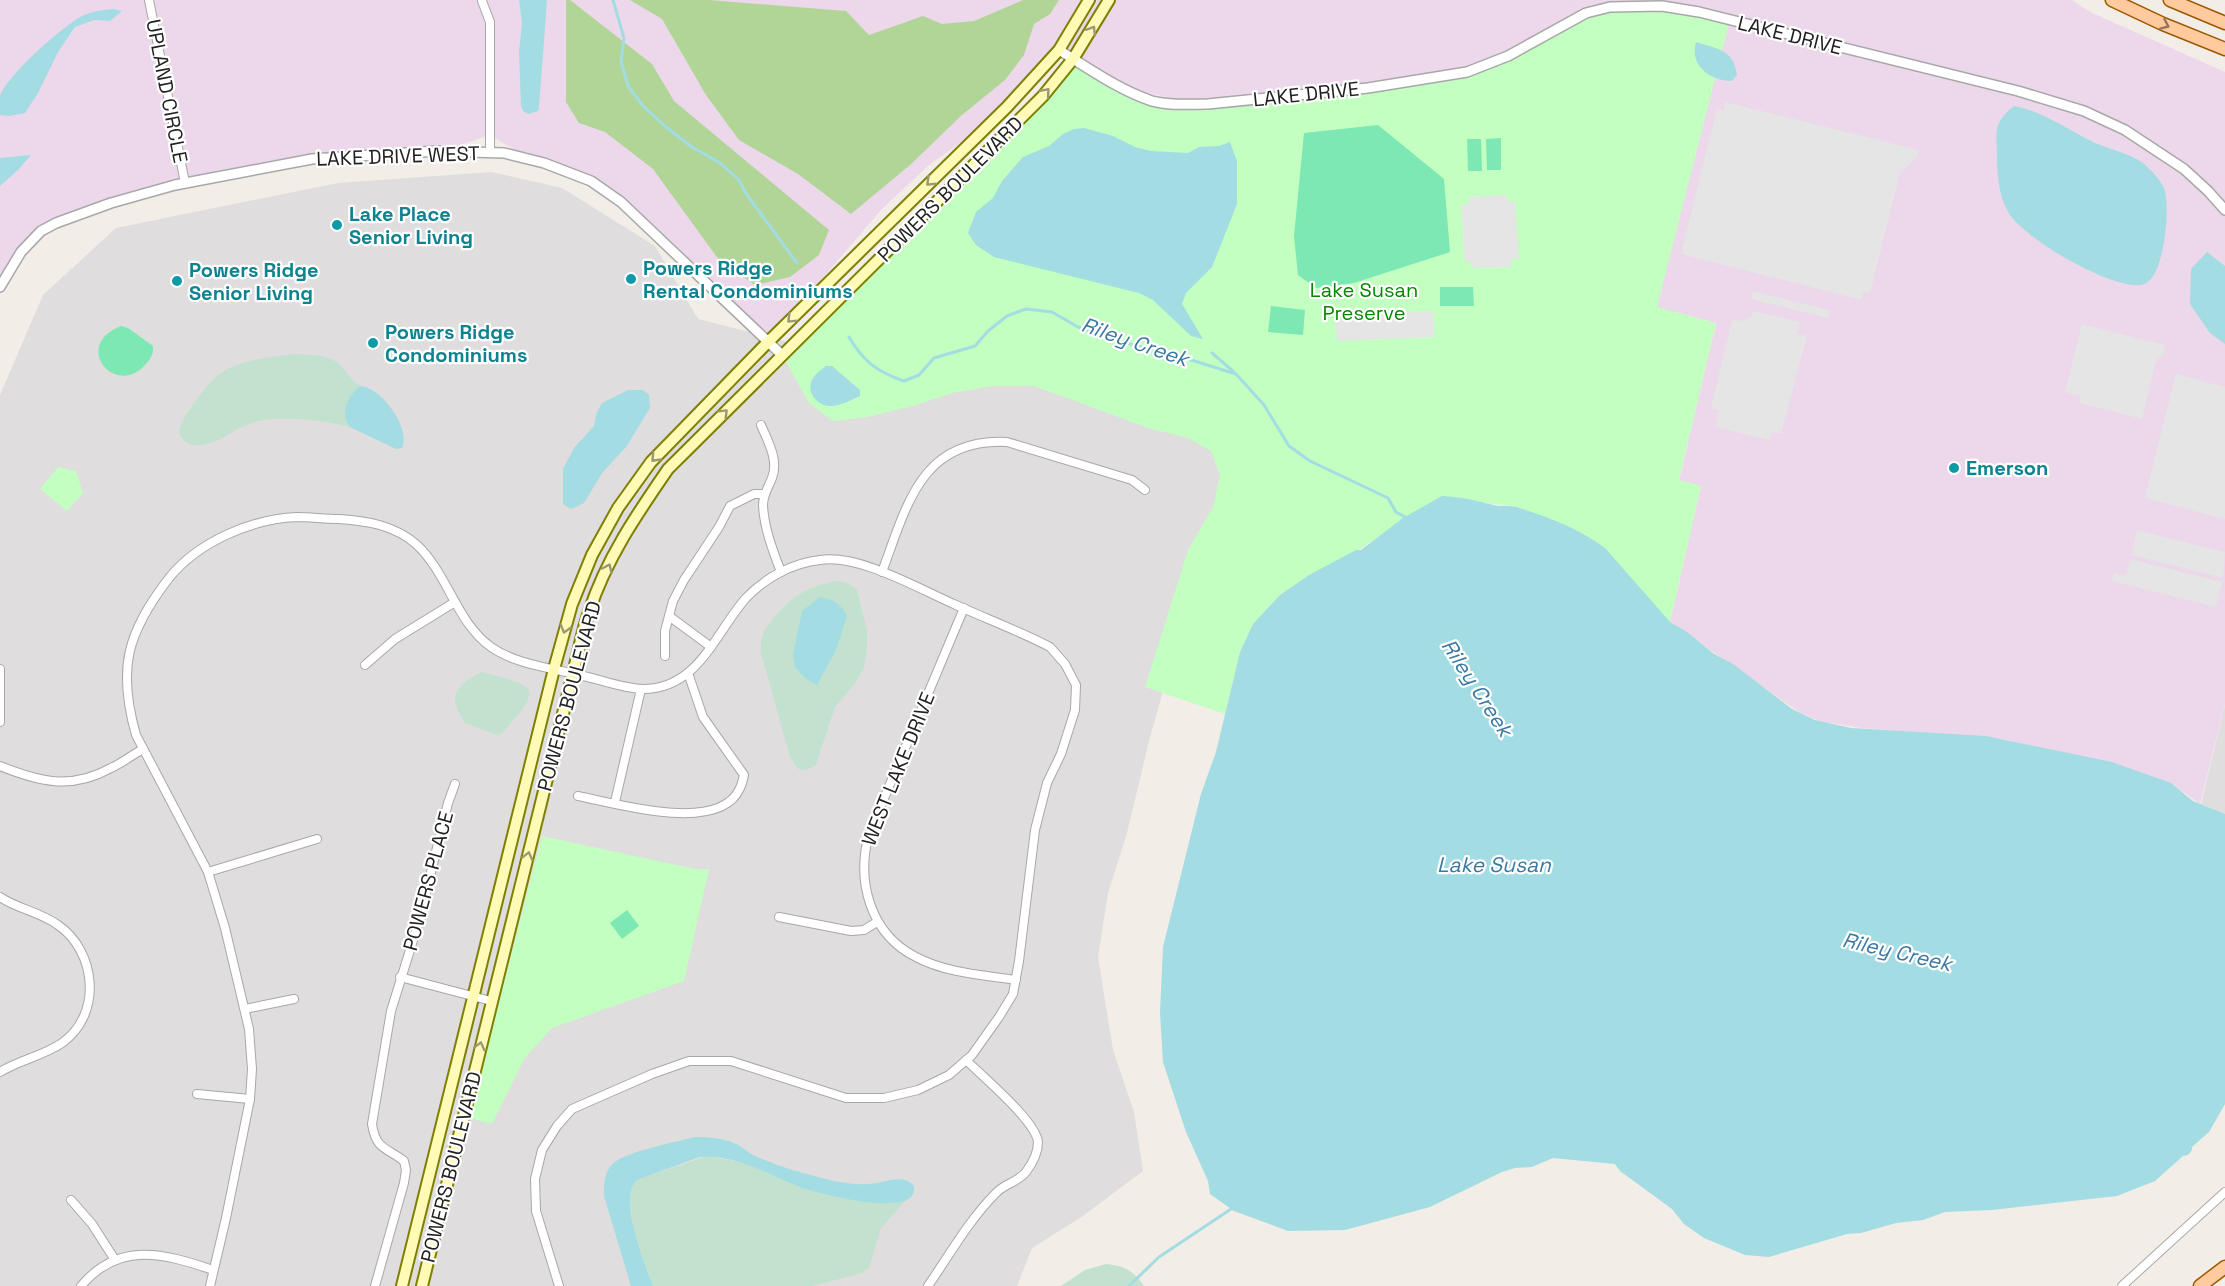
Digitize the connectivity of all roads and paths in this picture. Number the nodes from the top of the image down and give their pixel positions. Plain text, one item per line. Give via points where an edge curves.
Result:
1 (149, 0) edge
2 (1089, 0) edge
3 (1109, 0) edge
4 (2112, 0) edge
5 (2170, 0) edge
6 (482, 1) edge
7 (2225, 23) edge
8 (2225, 49) edge
9 (1059, 50) junction
10 (1074, 59) junction
11 (490, 153) junction
12 (185, 183) junction
13 (2225, 210) edge
14 (0, 287) edge
15 (767, 343) junction
16 (782, 355) junction
17 (761, 425) dead end
18 (1145, 490) dead end
19 (765, 494) junction
20 (781, 572) junction
21 (882, 572) junction
22 (454, 602) junction
23 (964, 608) junction
24 (669, 615) junction
25 (711, 647) junction
26 (665, 656) dead end
27 (365, 665) dead end
28 (0, 669) edge
29 (554, 669) junction
30 (573, 673) junction
31 (688, 673) junction
32 (641, 689) junction
33 (0, 722) edge
34 (143, 749) junction
35 (0, 766) edge
36 (455, 784) dead end
37 (578, 796) dead end
38 (615, 802) junction
39 (317, 839) dead end
40 (208, 872) junction
41 (0, 897) edge
42 (778, 917) dead end
43 (877, 922) junction
44 (400, 977) junction
45 (1016, 980) junction
46 (474, 997) junction
47 (294, 999) dead end
48 (492, 1001) junction
49 (245, 1009) junction
50 (966, 1060) junction
51 (0, 1072) edge
52 (197, 1094) dead end
53 (250, 1099) junction
54 (2225, 1192) edge
55 (70, 1200) dead end
56 (115, 1260) junction
57 (2225, 1267) edge
58 (213, 1270) junction
59 (81, 1286) edge
60 (210, 1286) edge
61 (375, 1286) edge
62 (402, 1286) edge
63 (422, 1286) edge
64 (559, 1286) edge
65 (928, 1286) edge
66 (2122, 1286) edge
67 (2200, 1286) edge

1 - 12 street, UPLAND CIRCLE
2 - 9 main road, POWERS BOULEVARD
10 -> 3 main road, POWERS BOULEVARD
4 -> 8 main road
5 - 7 main road
6 - 11 street via 490,22
9 - 10 street, LAKE DRIVE
9 -> 15 main road, POWERS BOULEVARD via 1003,112
10 - 13 street, LAKE DRIVE via 1153,101 1181,105 1245,100 1468,72 1508,56 1586,13 1610,7 1662,6 2008,88 2084,111 2125,130 2184,169
16 -> 10 main road, POWERS BOULEVARD via 1043,96
11 - 12 street, LAKE DRIVE WEST via 437,151 312,159
11 - 15 street, LAKE DRIVE WEST via 543,163 591,181 627,208
12 - 14 street, LAKE DRIVE WEST via 111,203 40,231 21,252
15 - 16 street, LAKE DRIVE WEST
15 -> 29 main road, POWERS BOULEVARD via 651,462 618,508 592,555 572,604
30 -> 16 main road, POWERS BOULEVARD via 589,611 608,565 632,523 668,469
17 - 19 street via 775,463
18 - 21 street via 1132,480 1007,442 967,444 947,453 927,472 911,498
19 - 20 street via 764,520
19 - 24 street via 754,494 730,506 684,580
20 - 21 street via 821,559 847,561
20 - 25 street via 746,598
21 - 23 street
22 - 27 street via 395,639
22 - 29 street via 491,647 520,661
22 - 34 street via 430,558 415,543 382,525 298,517 268,520 219,539 176,570 136,628 126,685 135,735
23 - 43 street, WEST LAKE DRIVE via 869,834 864,854 866,891
23 - 45 street via 1050,646 1076,685 1075,710 1047,783 1035,830
24 - 25 street
24 - 26 street
25 - 31 street
28 - 33 street
29 - 30 street
29 - 46 main road, POWERS BOULEVARD
30 - 32 street
48 -> 30 main road, POWERS BOULEVARD
31 - 32 street via 675,683
31 - 38 street via 703,717 744,775 740,790 713,810 688,813 661,813
32 - 38 street
34 - 35 street via 111,768 74,780 31,779
34 - 40 street
36 - 44 street, POWERS PLACE
37 - 38 street
39 - 40 street
40 - 49 street
41 - 51 street via 56,923 70,934 81,949 90,984 84,1014 77,1029 63,1043
42 - 43 street via 851,932
43 - 45 street, WEST LAKE DRIVE via 898,945 916,957 957,970
44 - 46 street, POWERS PLACE
44 - 61 street, POWERS PLACE via 372,1124 379,1146 404,1161 406,1170
45 - 50 street via 999,1017
46 - 48 street, POWERS PLACE
46 - 62 main road, POWERS BOULEVARD
47 - 49 street
63 -> 48 main road, POWERS BOULEVARD
49 - 53 street via 252,1069
50 - 64 street via 949,1075 918,1090 884,1098 846,1098 730,1061 689,1061 572,1109 542,1150 535,1179 536,1211
50 - 65 street via 1005,1096 1035,1131 1038,1142 1024,1174 998,1190 978,1212
52 - 53 street
53 - 58 street
54 - 66 street
55 - 56 street via 92,1224
56 - 58 street via 143,1254
56 - 59 street via 93,1271
57 - 67 main road
58 - 60 street

